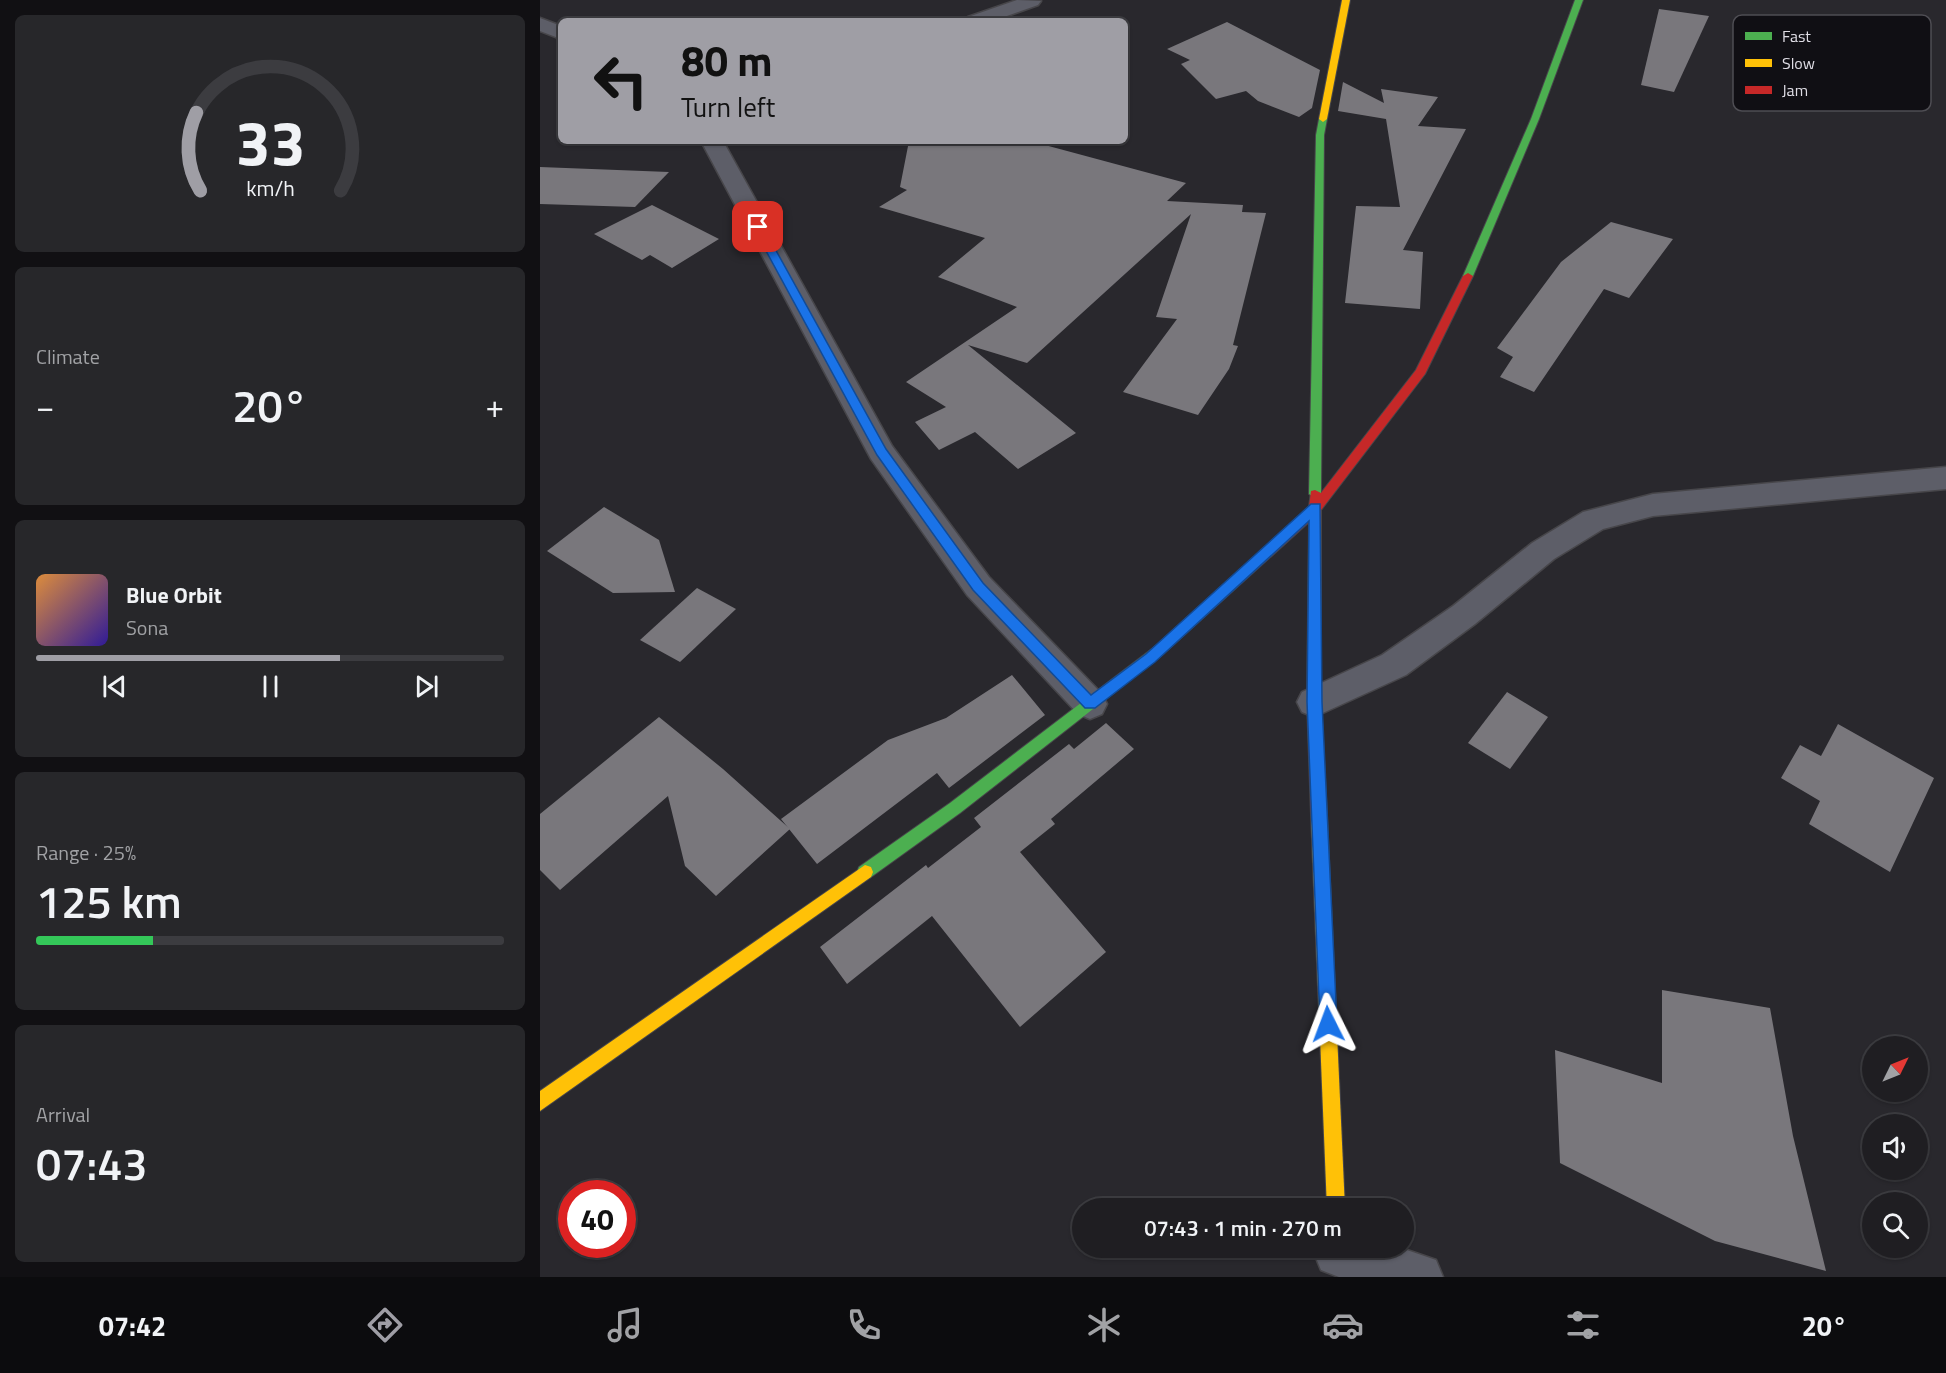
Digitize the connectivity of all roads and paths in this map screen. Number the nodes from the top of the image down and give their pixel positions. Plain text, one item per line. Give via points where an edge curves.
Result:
1 (1346, 0) edge
2 (1579, 0) edge
3 (1032, 1) edge
4 (984, 18) edge
5 (540, 24) edge
6 (558, 32) edge
7 (723, 147) edge
8 (1946, 478) edge
9 (1316, 508) junction
10 (1314, 702) junction
11 (1090, 704) junction
12 (540, 1102) edge
13 (1336, 1198) edge
14 (1368, 1258) edge
15 (1419, 1277) edge

1 - 9 street via 1320,135
2 - 9 street via 1531,130 1465,283 1421,371
3 - 4 street
5 - 6 street
7 - 11 street via 881,452 978,586
8 - 10 street via 1653,506 1594,520 1543,551 1394,665
9 - 10 street
9 - 11 street via 1150,658
10 - 13 street
11 - 12 street via 954,808
14 - 15 street

